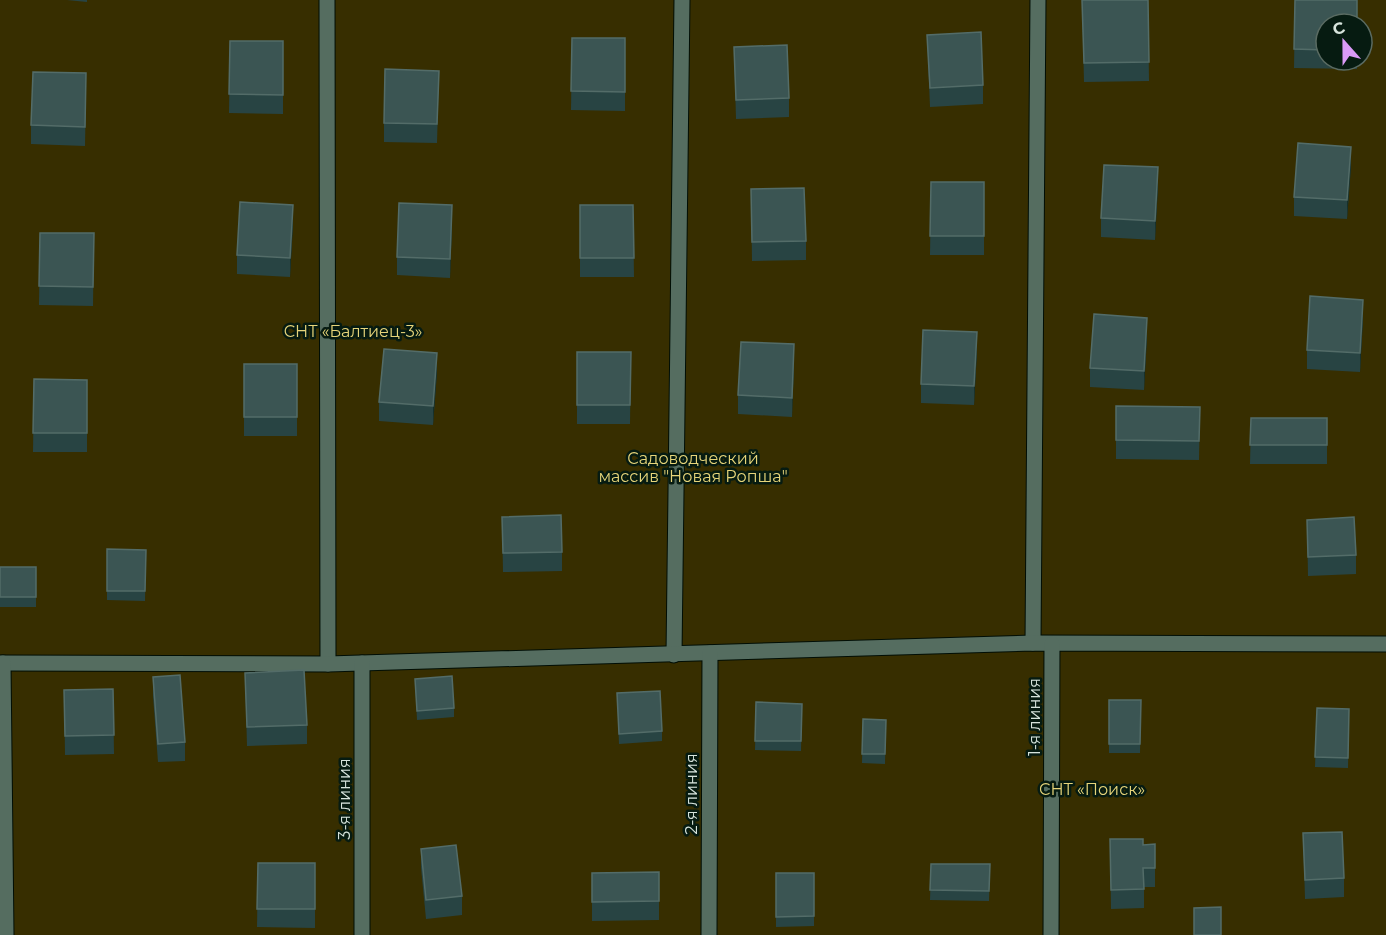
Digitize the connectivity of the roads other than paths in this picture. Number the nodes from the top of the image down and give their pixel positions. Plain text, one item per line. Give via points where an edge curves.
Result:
1 (327, 0) edge
2 (682, 0) edge
3 (1038, 0) edge
4 (1033, 643) junction
5 (1052, 644) junction
6 (1386, 645) edge
7 (710, 653) junction
8 (674, 654) junction
9 (2, 663) edge
10 (362, 663) junction
11 (328, 664) junction
12 (6, 935) edge
13 (362, 935) edge
14 (709, 935) edge
15 (1051, 935) edge

1 - 11 street
2 - 8 street
3 - 4 street
4 - 5 street
4 - 7 street
5 - 6 street
5 - 15 street, 1-я линия
7 - 8 street
7 - 14 street, 2-я линия
8 - 10 street
9 - 11 street
9 - 12 street
10 - 11 street
10 - 13 street, 3-я линия

